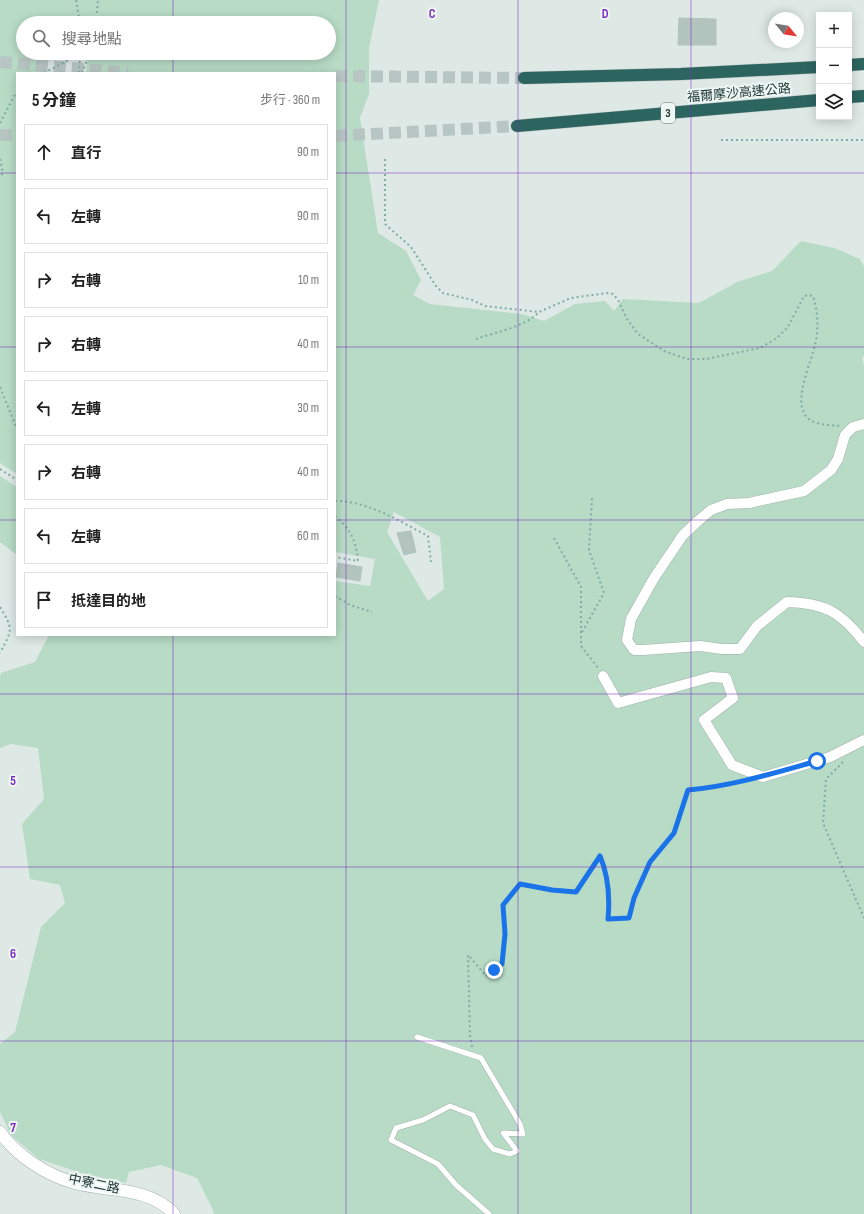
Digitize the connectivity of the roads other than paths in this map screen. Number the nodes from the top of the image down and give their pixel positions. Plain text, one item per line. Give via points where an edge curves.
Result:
1 (864, 64) edge
2 (852, 65) edge
3 (816, 67) edge
4 (524, 78) tunnel mouth
5 (864, 96) edge
6 (852, 97) edge
7 (816, 100) edge
8 (517, 126) tunnel mouth
9 (864, 424) edge
10 (864, 642) edge
11 (604, 676) road end
12 (864, 740) edge
13 (417, 1037) dead end
14 (0, 1132) edge
15 (174, 1214) edge
16 (489, 1214) edge

1 - 2 highway
3 - 4 highway, 福爾摩沙高速公路
5 - 6 highway
7 - 8 highway, 福爾摩沙高速公路 / 3
9 - 10 street via 853,427 845,435 838,459 831,470 804,491 749,503 727,504 711,510 698,521 683,535 650,584 631,619 628,640 634,650 700,646 740,648 757,626 787,602 810,603 828,608 855,630
11 - 12 street via 618,703 711,677 726,678 734,698 704,720 732,765 763,777 830,757
13 - 16 lane via 481,1058 520,1124 523,1134 503,1134 517,1151 510,1154 494,1149 485,1139 472,1115 450,1106 423,1120 396,1128 391,1140 438,1164 456,1185
14 - 15 street, 中寮二路 via 10,1147 48,1172 74,1182 138,1193 168,1207

